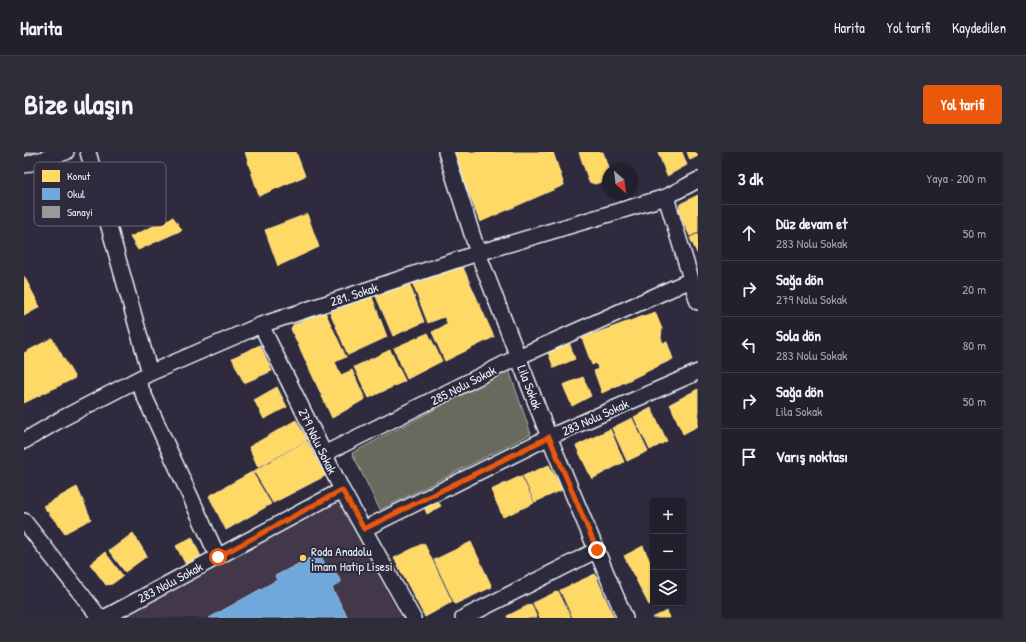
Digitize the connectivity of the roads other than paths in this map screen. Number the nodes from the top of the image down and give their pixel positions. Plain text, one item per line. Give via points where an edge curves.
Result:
1 (66, 152) edge
2 (88, 152) edge
3 (446, 152) edge
4 (90, 162) edge
5 (24, 165) edge
6 (698, 180) edge
7 (666, 197) junction
8 (106, 226) edge
9 (478, 253) junction
10 (691, 280) junction
11 (698, 302) edge
12 (261, 325) junction
13 (518, 357) junction
14 (698, 372) edge
15 (144, 376) junction
16 (549, 437) junction
17 (24, 441) edge
18 (324, 454) junction
19 (342, 490) junction
20 (24, 521) edge
21 (364, 529) junction
22 (597, 550) junction
23 (218, 557) junction
24 (100, 618) edge
25 (104, 618) edge
26 (413, 618) edge
27 (463, 618) edge
28 (625, 618) edge

1 - 5 street
2 - 4 street
3 - 9 street, Lila Sokak
6 - 7 street, 281. Sokak
7 - 9 street, 281. Sokak
7 - 10 street
8 - 15 street
9 - 12 street, 281. Sokak
9 - 13 street, Lila Sokak
10 - 11 street
10 - 13 street, 285 Nolu Sokak
12 - 15 street, 281. Sokak
12 - 18 street, 279 Nolu Sokak
13 - 16 street, Lila Sokak
13 - 18 street, 285 Nolu Sokak
14 - 16 street, 283 Nolu Sokak
15 - 17 street, 281. Sokak
15 - 23 street
16 - 21 street, 283 Nolu Sokak
16 - 22 street, Lila Sokak
18 - 19 street, 279 Nolu Sokak
19 - 21 street, 279 Nolu Sokak
19 - 23 street, 283 Nolu Sokak
20 - 24 street
21 - 26 street, 279 Nolu Sokak
22 - 27 street
22 - 28 street, Lila Sokak
23 - 25 street, 283 Nolu Sokak

